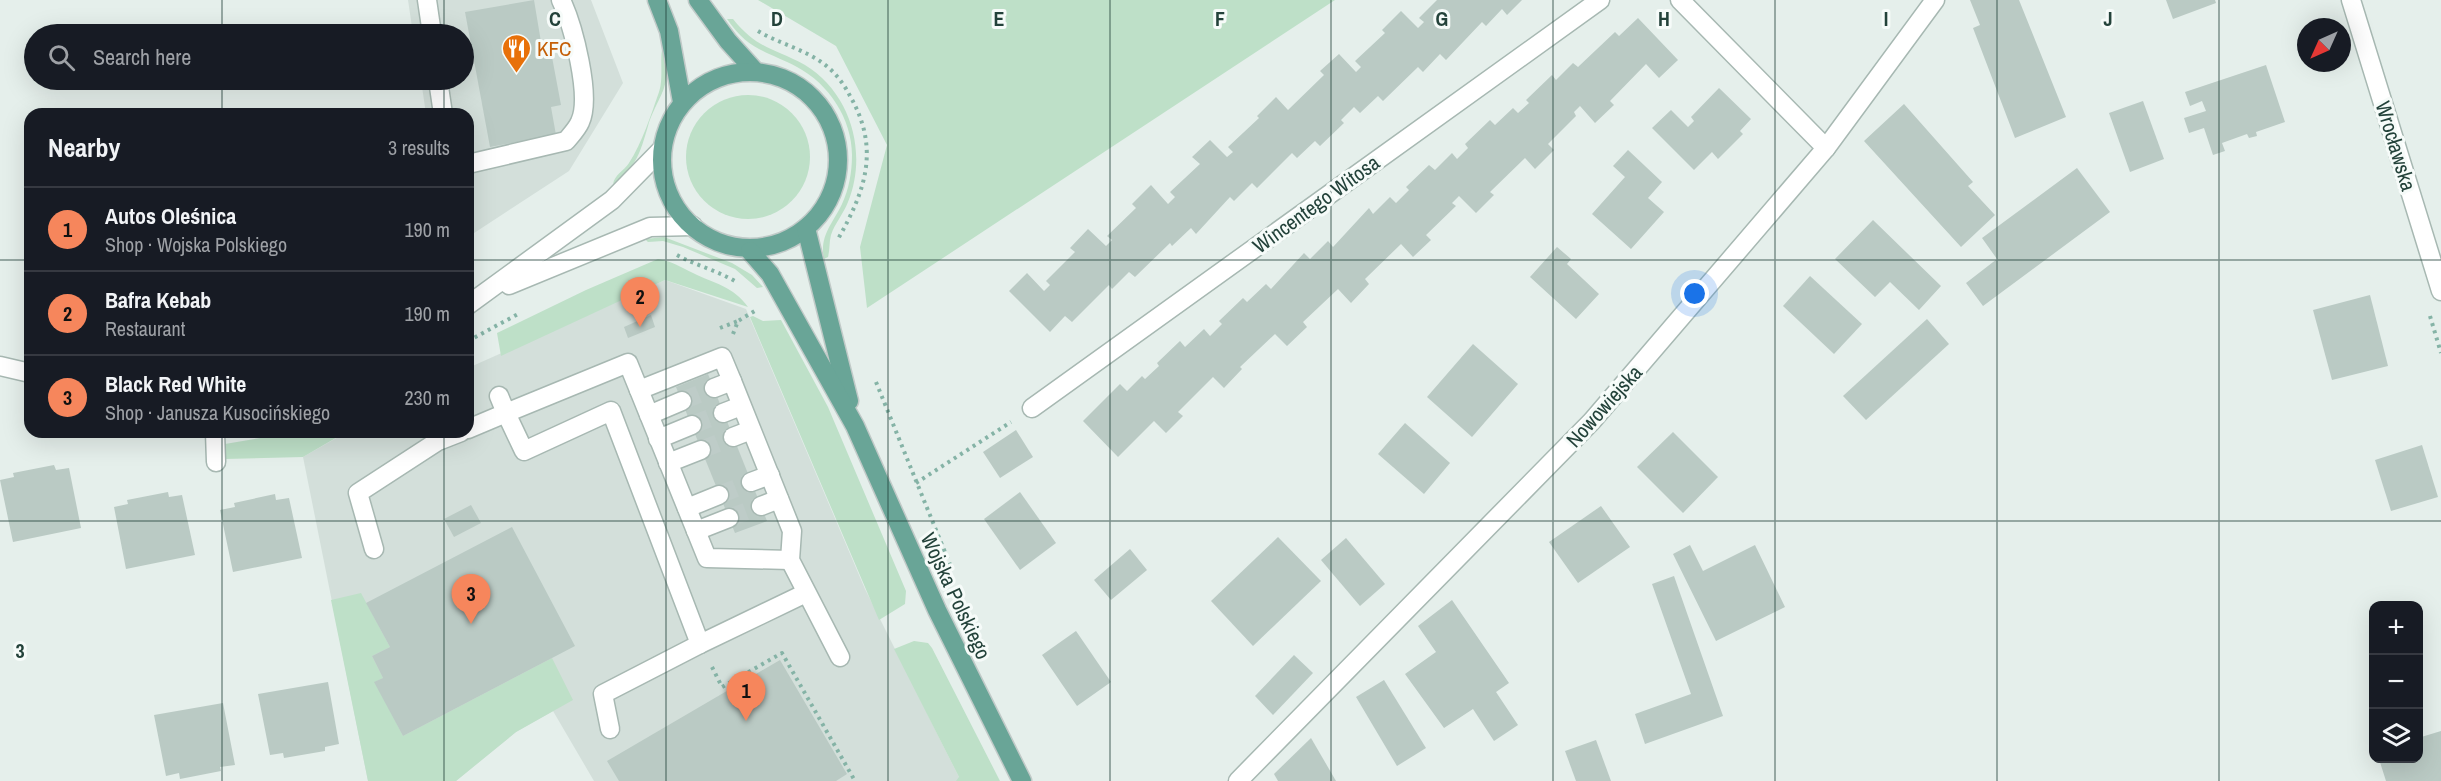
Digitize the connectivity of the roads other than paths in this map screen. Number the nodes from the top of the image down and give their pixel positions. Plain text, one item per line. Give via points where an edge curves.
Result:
1 (427, 0) edge
2 (561, 0) edge
3 (657, 0) edge
4 (699, 0) edge
5 (1600, 0) edge
6 (1680, 0) edge
7 (1935, 0) edge
8 (2351, 0) edge
9 (431, 24) edge
10 (755, 71) junction
11 (439, 90) edge
12 (682, 102) junction
13 (442, 108) edge
14 (1826, 148) junction
15 (662, 149) junction
16 (474, 163) edge
17 (693, 226) junction
18 (806, 228) junction
19 (750, 251) junction
20 (2441, 291) edge
21 (474, 301) edge
22 (0, 366) edge
23 (24, 372) edge
24 (732, 381) junction
25 (714, 388) tunnel mouth
26 (639, 390) junction
27 (499, 396) dead end
28 (681, 401) tunnel mouth
29 (741, 405) junction
30 (1032, 408) road end
31 (723, 412) tunnel mouth
32 (506, 413) junction
33 (649, 415) junction
34 (692, 425) tunnel mouth
35 (474, 426) edge
36 (855, 426) junction
37 (751, 430) junction
38 (733, 437) tunnel mouth
39 (215, 438) edge
40 (446, 438) edge
41 (658, 439) junction
42 (701, 450) tunnel mouth
43 (216, 462) dead end
44 (668, 463) junction
45 (770, 475) junction
46 (751, 482) tunnel mouth
47 (720, 495) tunnel mouth
48 (779, 499) junction
49 (761, 506) tunnel mouth
50 (687, 508) junction
51 (729, 518) tunnel mouth
52 (696, 531) junction
53 (374, 549) dead end
54 (790, 560) junction
55 (807, 593) junction
56 (700, 644) junction
57 (840, 657) dead end
58 (610, 729) dead end
59 (1022, 781) edge
60 (1238, 781) edge

1 - 9 street
2 - 16 street via 583,75 585,102 580,122 566,141
3 - 12 main road via 669,31
4 - 10 main road
5 - 30 street, Wincentego Witosa
6 - 14 street
7 - 14 street, Nowowiejska
8 - 20 street, Wrocławska
10 - 12 main road via 728,74 704,85
10 - 18 main road via 782,76 805,89 823,111 834,136 837,164 832,189 821,211
11 - 13 street
12 - 15 main road via 669,123
14 - 60 street, Nowowiejska via 1592,422
15 - 17 main road via 667,191
15 - 21 street via 612,200
17 - 19 main road via 713,240
17 - 21 street via 650,227 629,233
18 - 19 main road via 782,244
18 - 36 main road, Wojska Polskiego
19 - 36 main road, Wojska Polskiego via 770,274
22 - 23 street
24 - 25 street
24 - 26 street via 722,357
24 - 29 street
26 - 32 street via 628,363
26 - 33 street
27 - 32 street
28 - 33 street
29 - 31 street
29 - 37 street
32 - 35 street
32 - 56 street via 524,452 611,411
33 - 41 street
34 - 41 street
36 - 59 main road, Wojska Polskiego via 937,610
37 - 38 street
37 - 45 street
39 - 43 street
40 - 53 street via 358,493
41 - 44 street
42 - 44 street
44 - 50 street
45 - 46 street
45 - 48 street
47 - 50 street
48 - 49 street
48 - 54 street via 792,531
50 - 52 street
51 - 52 street
52 - 54 street via 707,558
54 - 55 street
55 - 56 street
55 - 57 street
56 - 58 street via 603,694

